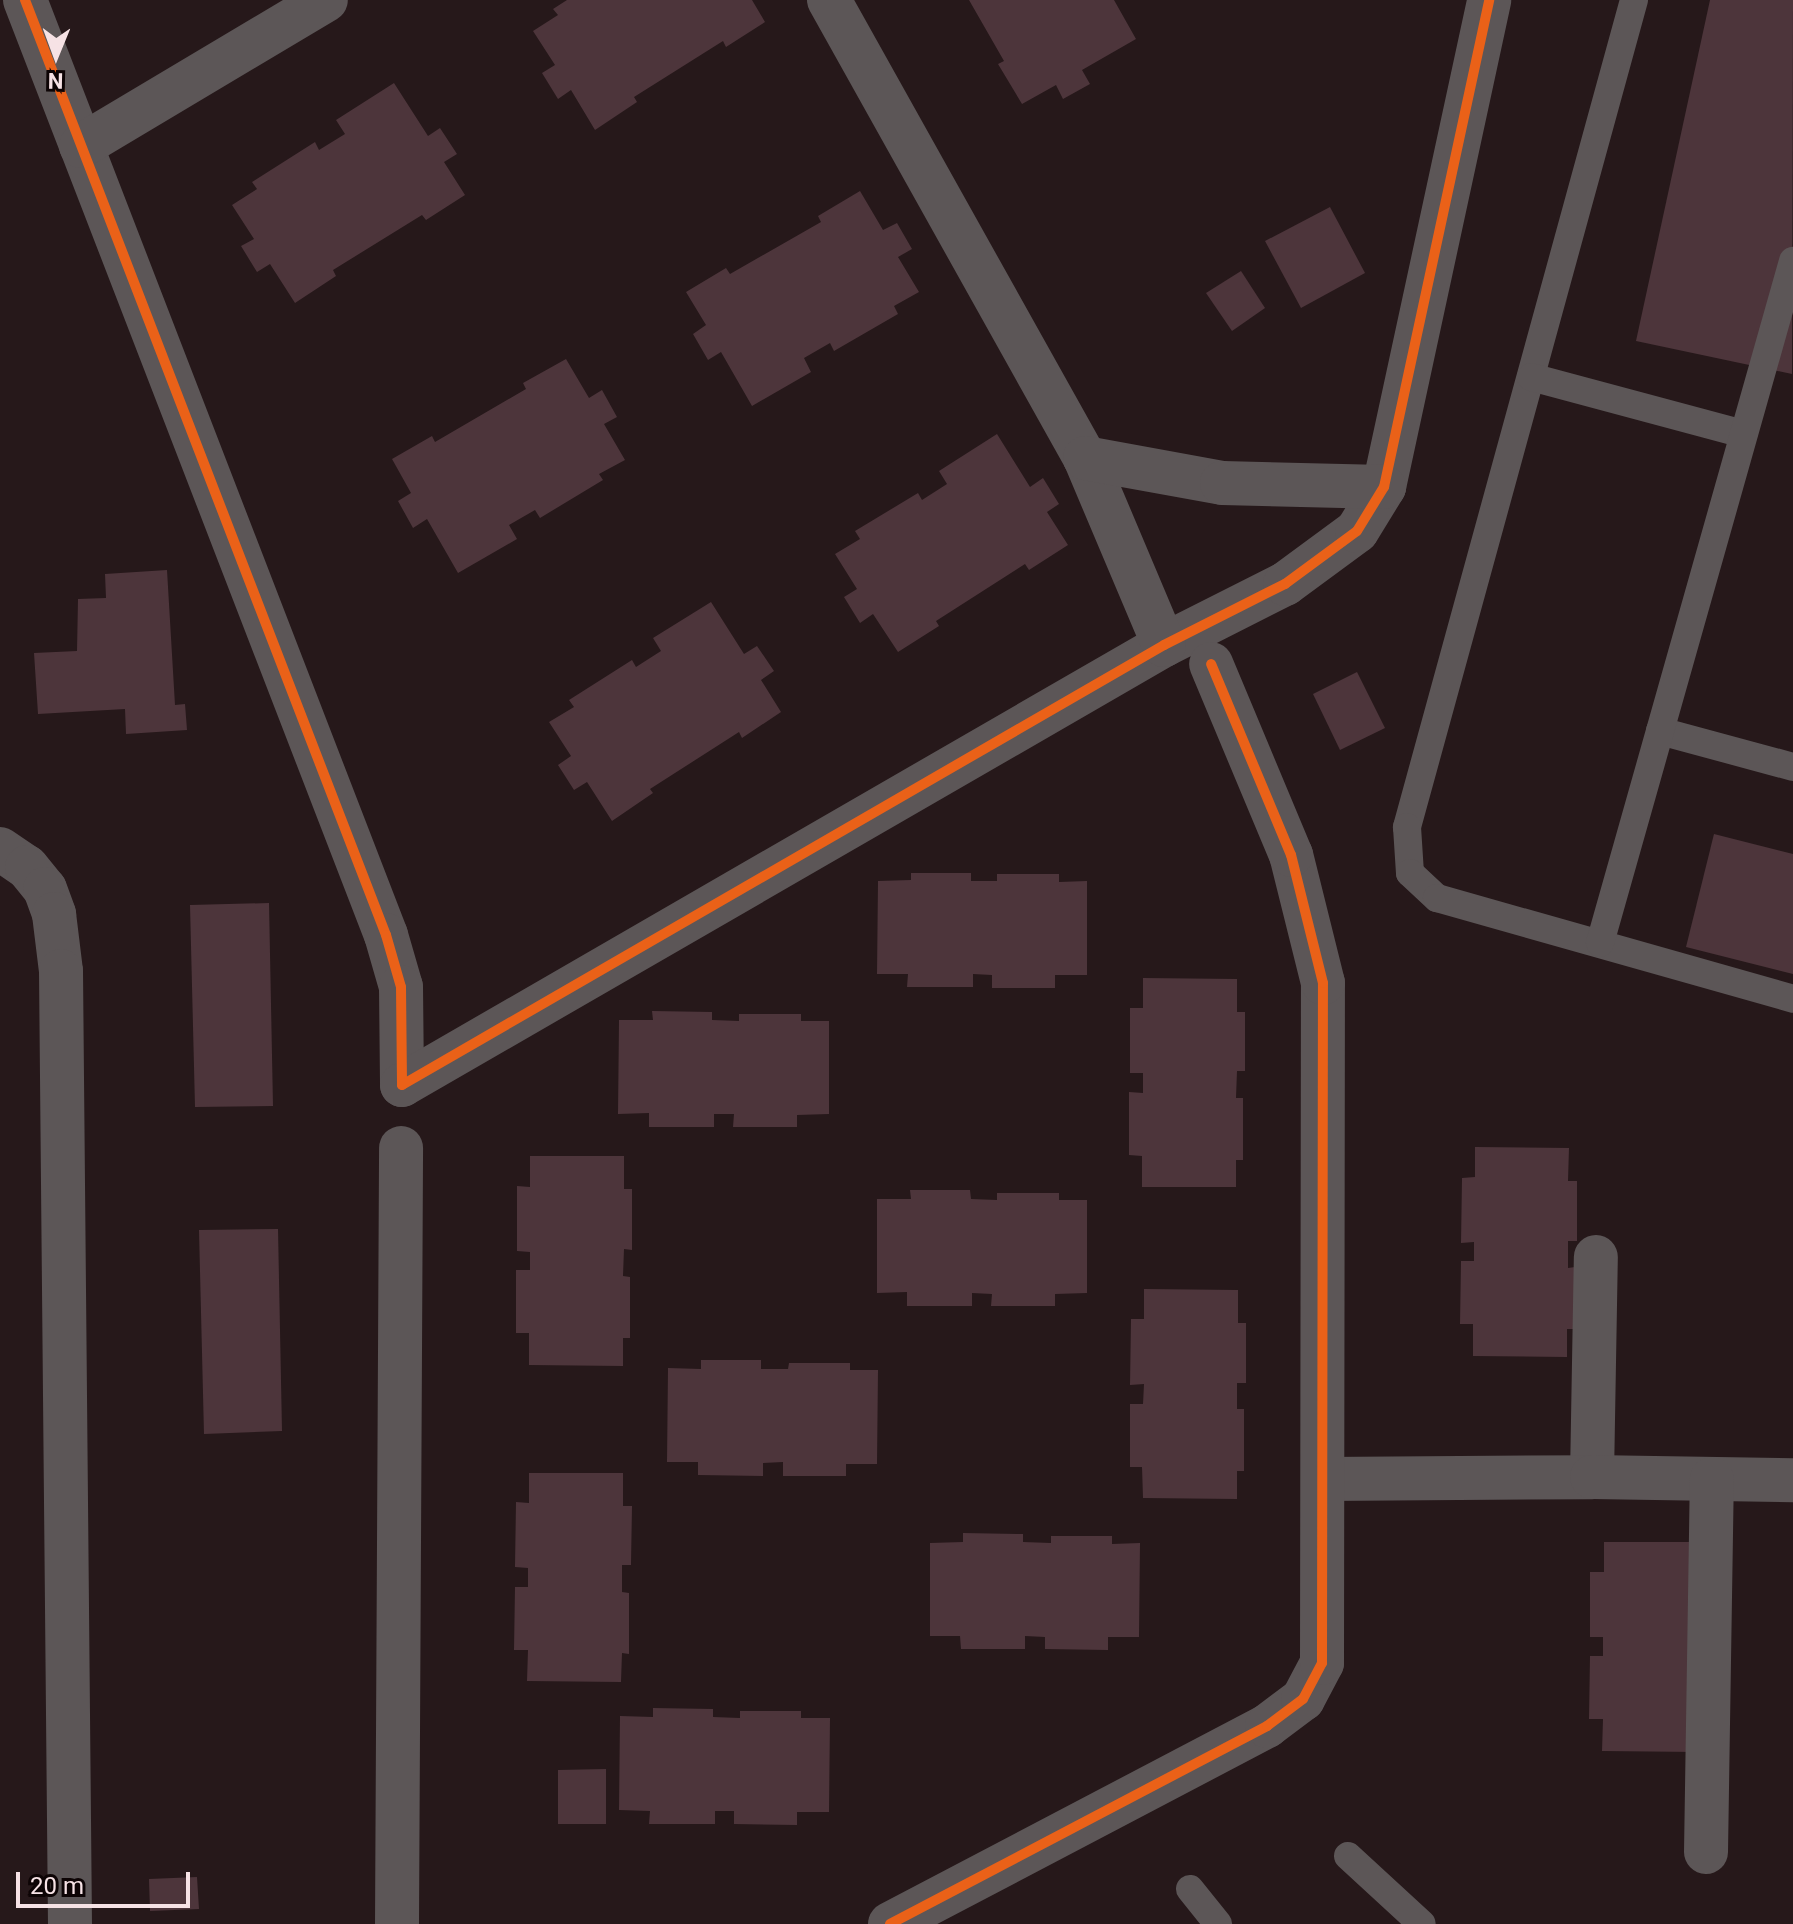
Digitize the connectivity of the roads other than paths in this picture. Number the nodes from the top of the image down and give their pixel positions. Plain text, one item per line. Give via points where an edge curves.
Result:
1 (25, 0) edge
2 (326, 0) edge
3 (829, 0) edge
4 (1489, 0) edge
5 (1634, 0) edge
6 (81, 146) junction
7 (1793, 261) edge
8 (1531, 377) junction
9 (1744, 434) junction
10 (1085, 458) junction
11 (1384, 487) junction
12 (1164, 645) junction
13 (1211, 664) dead end
14 (1660, 731) junction
15 (1793, 767) edge
16 (0, 849) edge
17 (1600, 943) junction
18 (1793, 999) edge
19 (401, 1148) dead end
20 (1596, 1257) dead end
21 (1592, 1477) junction
22 (1325, 1479) junction
23 (1712, 1479) junction
24 (1793, 1480) edge
25 (1706, 1852) dead end
26 (1348, 1856) dead end
27 (1190, 1889) dead end
28 (70, 1924) edge
29 (397, 1924) edge
30 (890, 1924) edge
31 (1218, 1924) edge
32 (1422, 1924) edge

1 - 6 street
2 - 6 street
3 - 10 street
4 - 11 street
5 - 8 lane
6 - 12 street via 386,935 401,987 402,1085
7 - 9 lane
8 - 9 lane
8 - 17 lane via 1407,827 1410,873 1437,898
9 - 14 lane
10 - 11 street via 1222,483
10 - 12 street
11 - 12 street via 1357,531 1327,557
13 - 22 street via 1291,855 1323,983
14 - 15 lane
14 - 17 lane
16 - 28 street via 27,867 45,889 54,914 61,971
17 - 18 lane
19 - 29 street
20 - 21 street
21 - 22 street
21 - 23 street
22 - 30 street via 1322,1663 1303,1699 1267,1726
23 - 24 street
23 - 25 street
26 - 32 lane
27 - 31 lane

